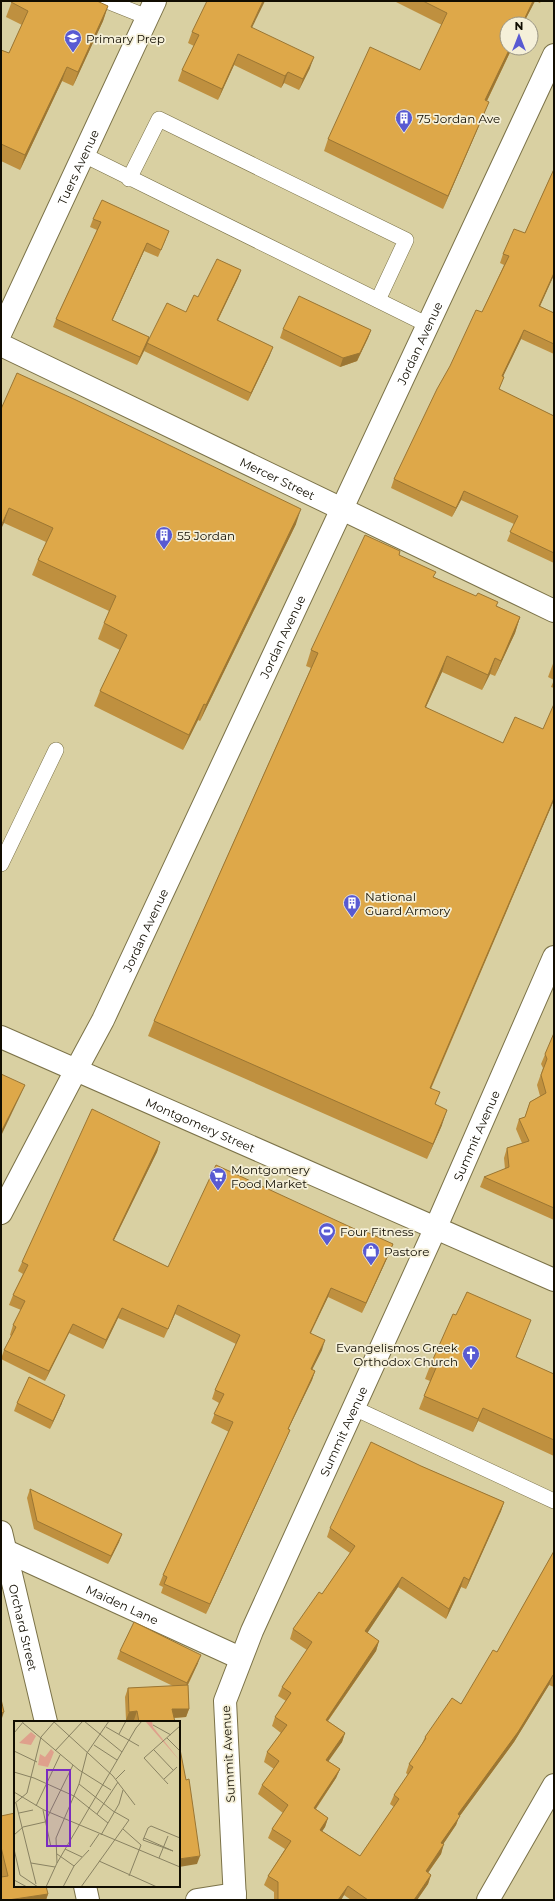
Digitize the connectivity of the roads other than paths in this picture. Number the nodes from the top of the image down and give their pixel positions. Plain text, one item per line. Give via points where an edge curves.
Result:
1 (107, 1) edge
2 (150, 9) edge
3 (554, 55) edge
4 (84, 155) junction
5 (129, 179) junction
6 (378, 300) junction
7 (428, 325) junction
8 (1, 332) edge
9 (1, 345) edge
10 (342, 508) junction
11 (554, 611) edge
12 (56, 750) dead end
13 (1, 864) edge
14 (554, 957) edge
15 (1, 1037) edge
16 (76, 1070) junction
17 (1, 1213) edge
18 (436, 1227) junction
19 (554, 1280) edge
20 (354, 1408) junction
21 (554, 1501) edge
22 (3, 1542) edge
23 (240, 1658) junction
24 (46, 1721) edge
25 (554, 1785) edge
26 (85, 1887) edge
27 (235, 1897) edge
28 (88, 1900) edge
29 (197, 1900) edge
30 (488, 1900) edge

1 - 2 lane
2 - 4 street, Tuers Avenue
3 - 7 street, Jordan Avenue
4 - 5 lane
4 - 8 street, Tuers Avenue
5 - 6 lane
5 - 6 lane via 159,119 180,129 406,240
6 - 7 lane
7 - 10 street, Jordan Avenue
9 - 10 street, Mercer Street
10 - 11 street, Mercer Street
10 - 16 street, Jordan Avenue via 106,1013
12 - 13 lane
14 - 18 street, Summit Avenue
15 - 16 street, Montgomery Street
16 - 17 street, Jordan Avenue
16 - 18 street, Montgomery Street
18 - 19 street, Montgomery Street
18 - 20 street, Summit Avenue
20 - 21 lane
20 - 23 street, Summit Avenue
22 - 23 street, Maiden Lane
22 - 24 street, Orchard Street
23 - 27 street, Summit Avenue via 225,1701
25 - 30 street
26 - 28 street
27 - 29 street

